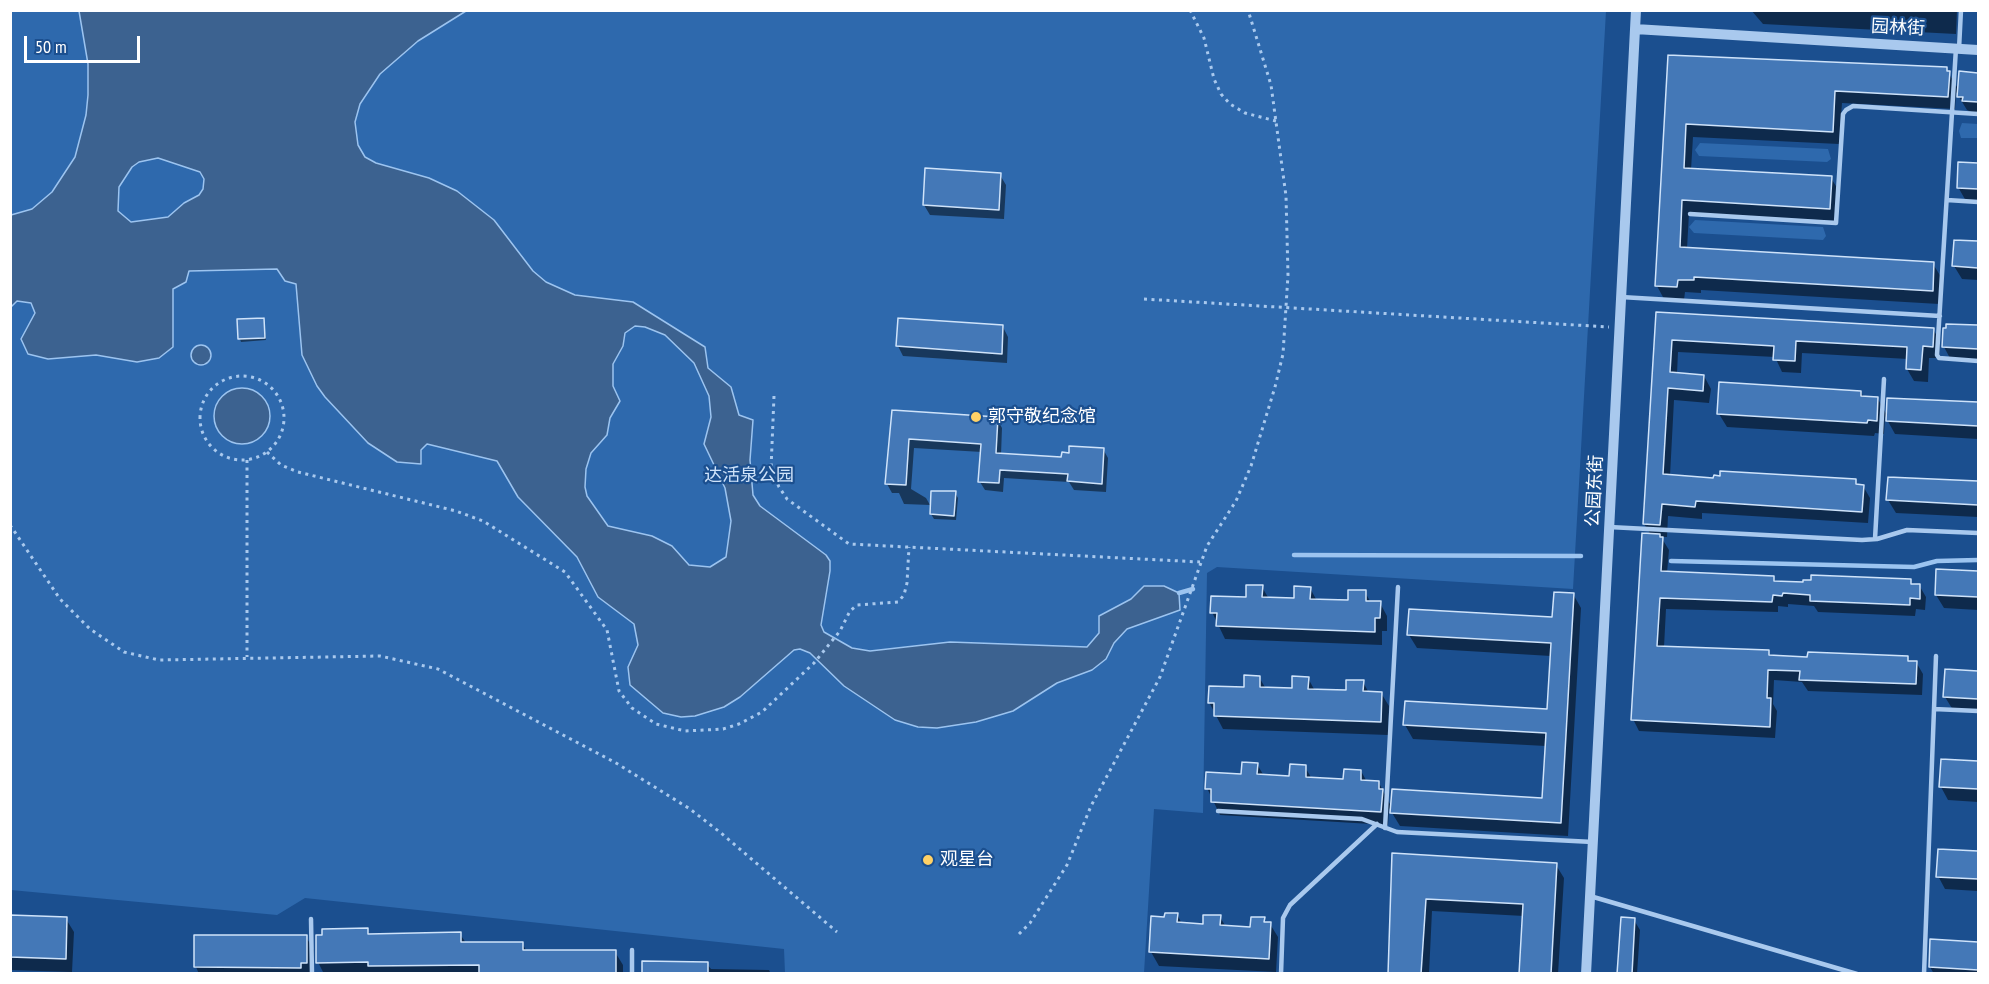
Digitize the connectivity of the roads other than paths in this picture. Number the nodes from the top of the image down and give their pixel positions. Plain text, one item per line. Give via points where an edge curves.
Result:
1 (1636, 10) edge
2 (1961, 10) edge
3 (1635, 29) junction
4 (1958, 49) junction
5 (1978, 50) edge
6 (1952, 112) junction
7 (1978, 114) edge
8 (1947, 200) junction
9 (1978, 202) edge
10 (1690, 214) dead end
11 (1621, 297) junction
12 (1940, 316) junction
13 (1978, 361) edge
14 (1884, 379) dead end
15 (1609, 527) junction
16 (1978, 533) edge
17 (1875, 539) junction
18 (1398, 587) dead end
19 (1936, 656) dead end
20 (1934, 709) junction
21 (1978, 711) edge
22 (1218, 811) dead end
23 (1377, 824) junction
24 (1385, 828) junction
25 (1593, 842) junction
26 (1590, 896) junction
27 (310, 919) dead end
28 (632, 950) dead end
29 (312, 974) edge
30 (632, 974) edge
31 (1281, 974) edge
32 (1586, 974) edge
33 (1857, 974) edge
34 (1924, 974) edge

1 - 3 street, 公园东街
2 - 4 lane
3 - 4 street, 园林街
3 - 11 street, 公园东街
4 - 5 street, 园林街
4 - 6 lane
6 - 7 lane
6 - 8 lane
6 - 10 lane via 1853,106 1846,110 1836,223
8 - 9 lane
8 - 12 lane
11 - 12 lane
11 - 15 street, 公园东街
12 - 13 lane via 1939,358
14 - 17 lane
15 - 17 lane
15 - 25 street, 公园东街
16 - 17 lane via 1907,530
18 - 24 lane
19 - 20 lane
20 - 21 lane
20 - 34 lane
22 - 23 lane via 1362,819
23 - 24 lane
23 - 31 lane via 1290,905 1283,918
24 - 25 lane via 1397,832
25 - 26 street, 公园东街
26 - 32 street, 公园东街
26 - 33 lane
27 - 29 lane
28 - 30 lane

